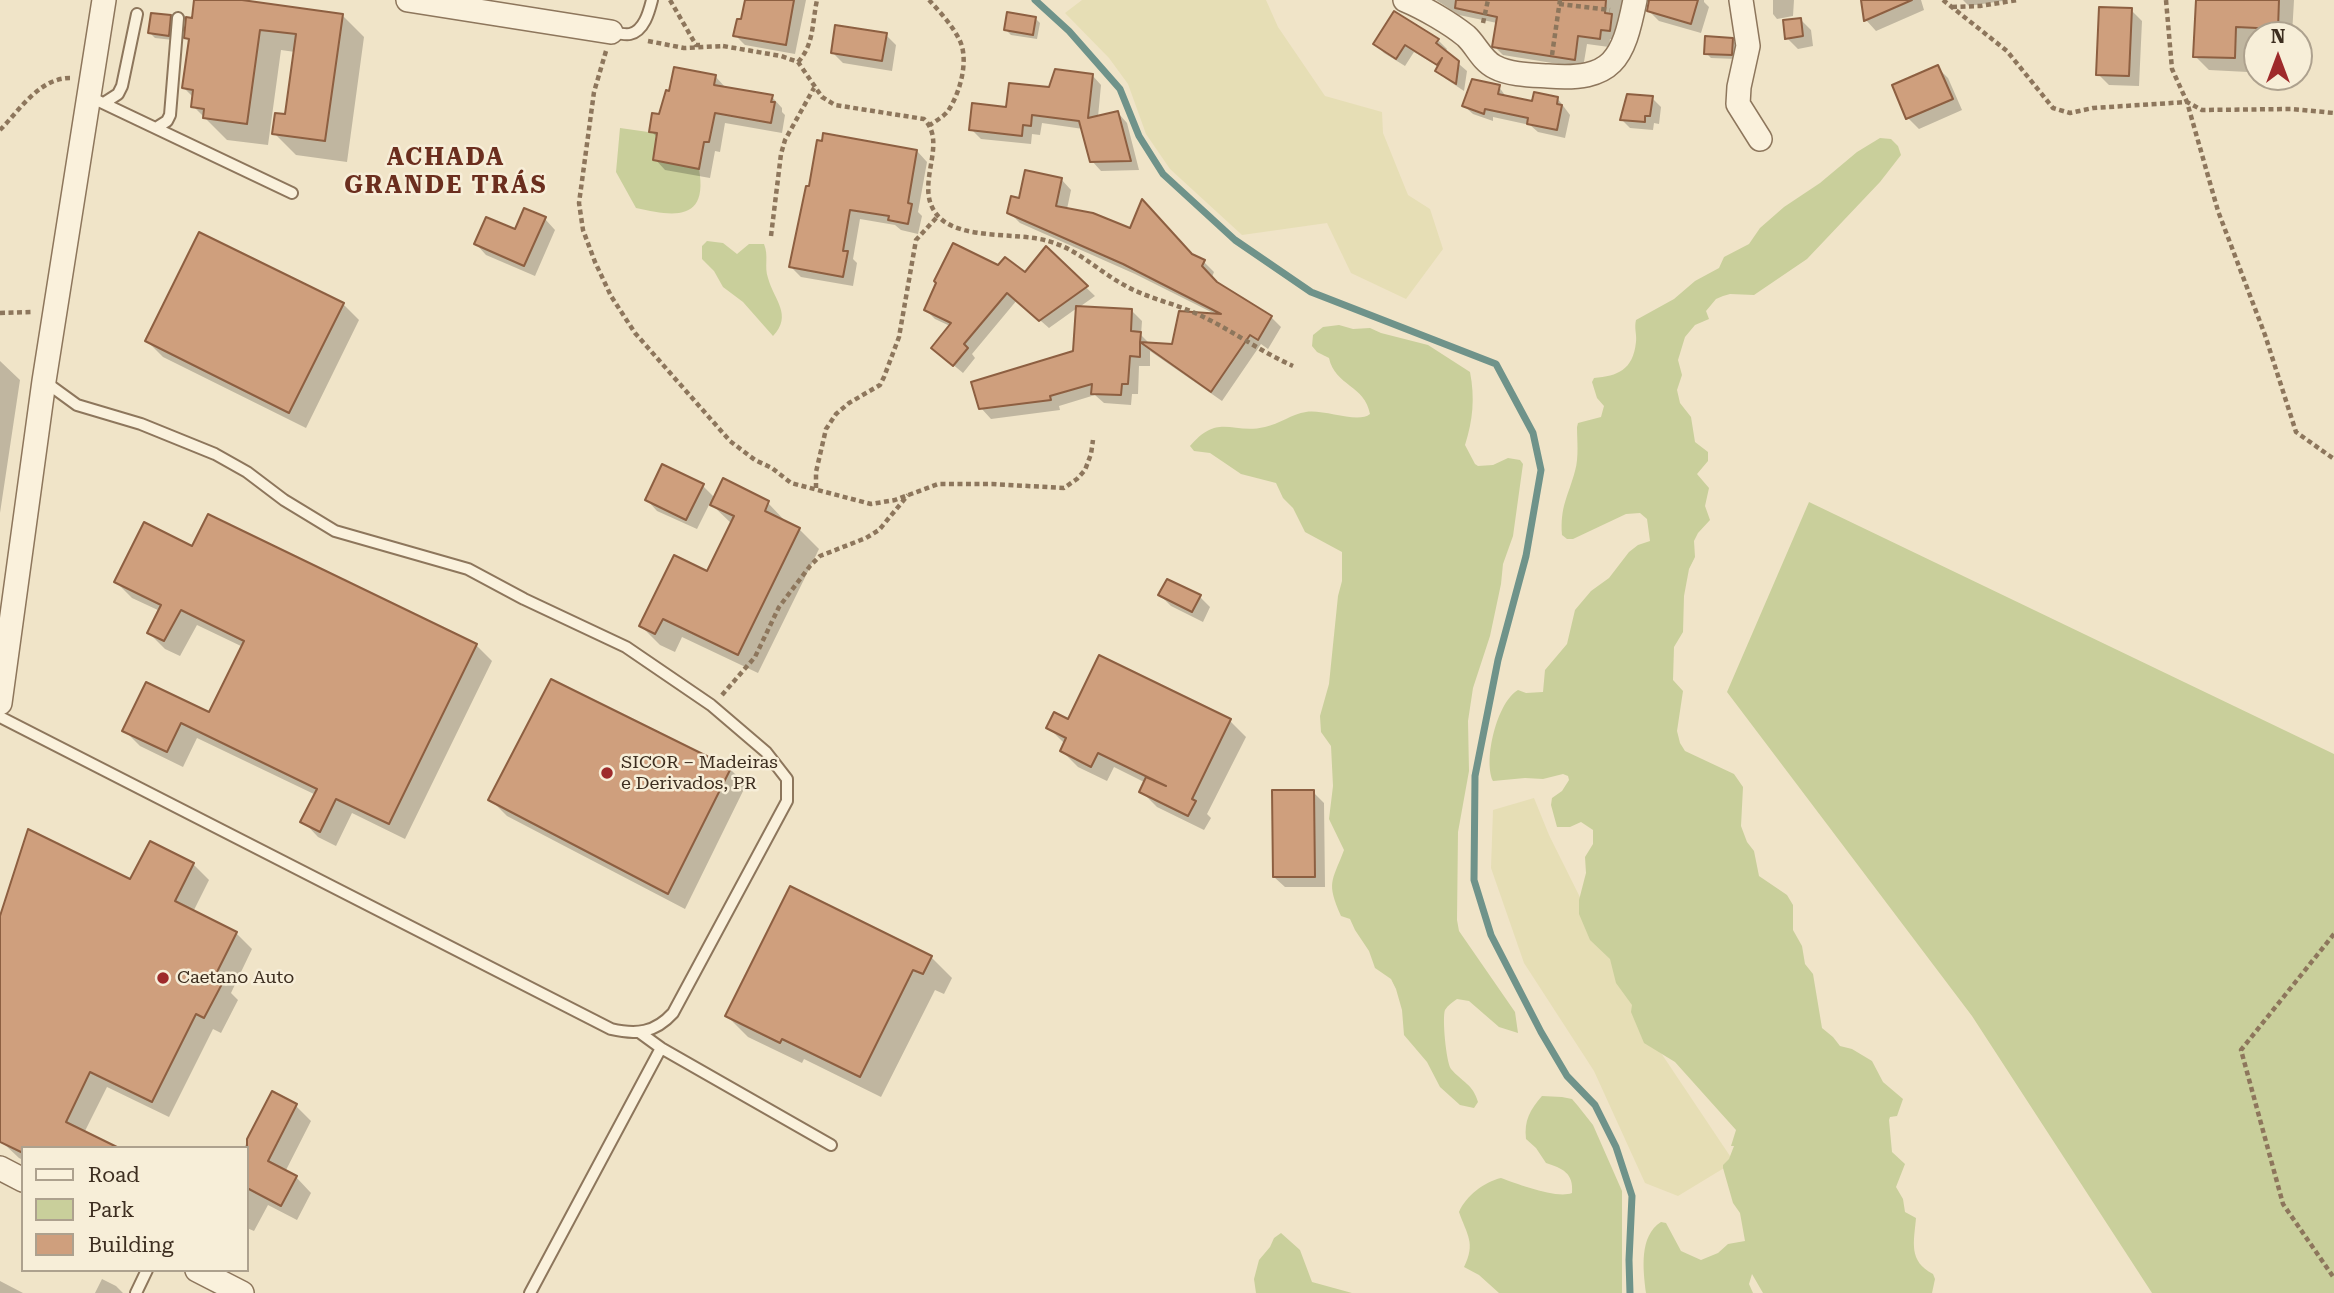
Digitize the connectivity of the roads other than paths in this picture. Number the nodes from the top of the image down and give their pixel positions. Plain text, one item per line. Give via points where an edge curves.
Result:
1 (104, 0) edge
2 (408, 0) edge
3 (652, 0) edge
4 (1405, 0) edge
5 (1741, 0) edge
6 (1634, 7) edge
7 (137, 14) dead end
8 (178, 18) dead end
9 (611, 32) joint
10 (94, 93) junction
11 (156, 128) junction
12 (1760, 139) dead end
13 (292, 193) dead end
14 (44, 381) junction
15 (0, 703) edge
16 (0, 717) edge
17 (639, 1032) junction
18 (661, 1048) junction
19 (831, 1145) dead end
20 (0, 1168) edge
21 (21, 1179) edge
22 (146, 1272) edge
23 (201, 1272) edge
24 (136, 1293) edge
25 (242, 1293) edge
26 (530, 1293) edge

1 - 10 street
2 - 9 street
3 - 9 lane via 640,28 629,34
4 - 6 street via 1468,37 1496,68 1549,76 1587,77 1605,69 1618,54
5 - 12 street via 1748,46 1738,104
7 - 10 lane via 118,94
8 - 11 lane via 170,115
10 - 11 lane
10 - 14 street
11 - 13 lane
14 - 15 street
14 - 17 lane via 77,405 141,424 215,454 334,531 468,569 626,647 711,705 766,752 787,779 787,801 673,1013 654,1030
16 - 17 lane via 611,1029
17 - 18 lane
18 - 19 lane
18 - 26 lane
20 - 21 street
22 - 24 lane
23 - 25 street

